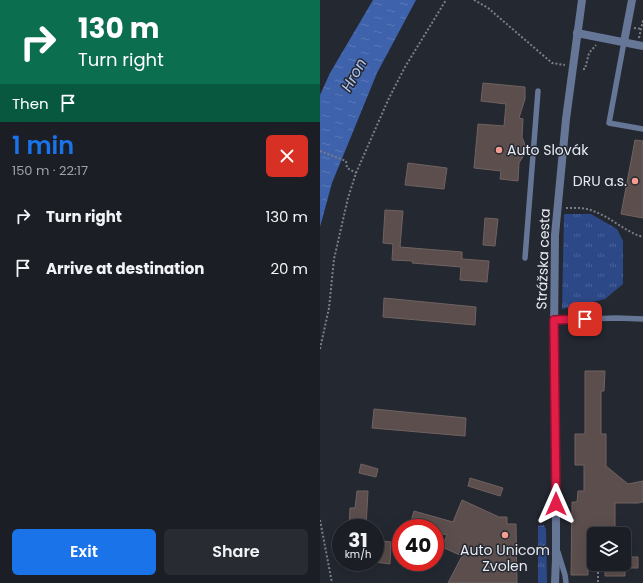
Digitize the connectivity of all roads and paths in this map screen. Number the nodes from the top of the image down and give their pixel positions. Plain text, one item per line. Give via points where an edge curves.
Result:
1 (446, 0) edge
2 (474, 0) edge
3 (582, 0) edge
4 (632, 0) edge
5 (643, 20) edge
6 (642, 32) edge
7 (577, 33) junction
8 (624, 42) junction
9 (641, 42) edge
10 (598, 44) dead end
11 (568, 66) dead end
12 (583, 68) dead end
13 (538, 91) dead end
14 (643, 129) edge
15 (320, 151) edge
16 (356, 173) junction
17 (556, 208) junction
18 (643, 237) edge
19 (525, 258) dead end
20 (643, 319) edge
21 (554, 320) junction
22 (320, 349) edge
23 (320, 520) edge
24 (556, 547) junction
25 (598, 571) edge
26 (332, 583) edge
27 (555, 583) edge
28 (566, 583) edge
29 (598, 583) edge

1 - 16 path via 405,67
2 - 11 path via 488,8 552,63
3 - 7 street, Strážska cesta
4 - 8 street
5 - 6 path
6 - 9 path
7 - 8 street
7 - 17 street, Strážska cesta
8 - 9 street
8 - 14 lane via 609,123
10 - 12 path via 590,51 585,69
13 - 19 lane
15 - 16 path via 346,161 347,168
16 - 22 path via 334,259 329,308
17 - 18 path via 594,211
17 - 21 street, Strážska cesta
20 - 21 lane
21 - 24 street, Strážska cesta
23 - 26 path
24 - 27 street, Strážska cesta
24 - 28 lane
25 - 29 path

